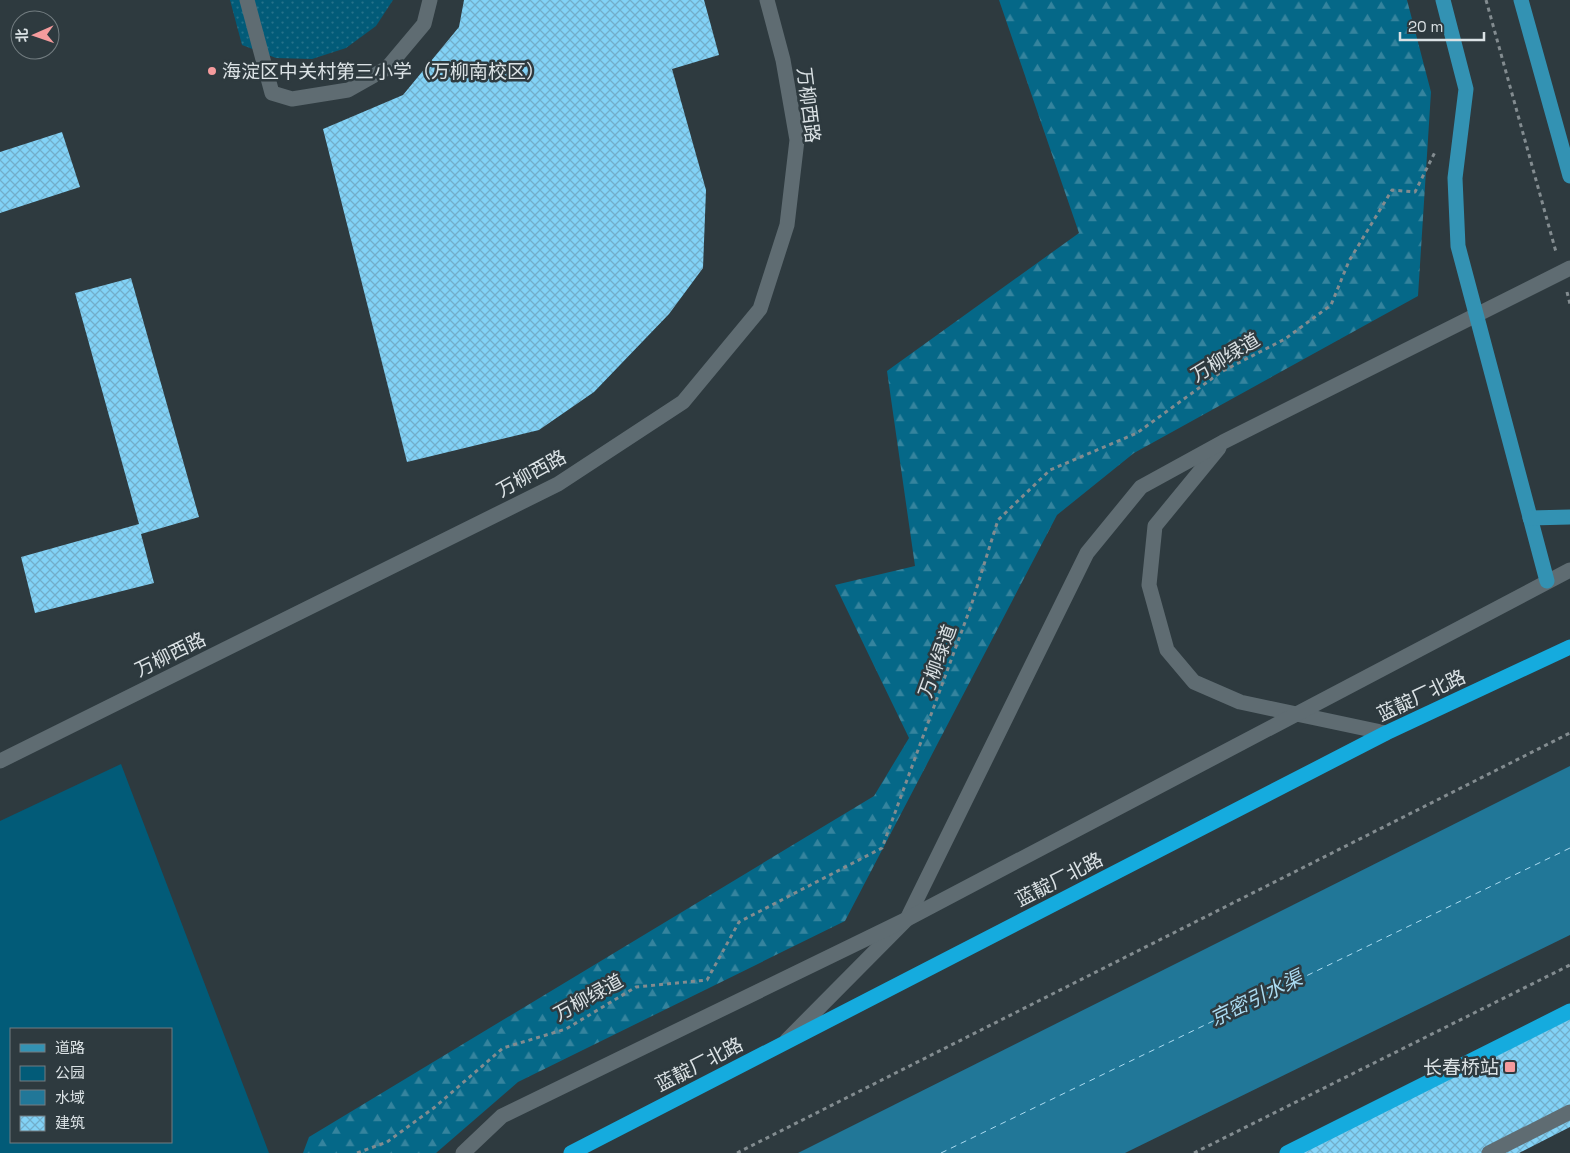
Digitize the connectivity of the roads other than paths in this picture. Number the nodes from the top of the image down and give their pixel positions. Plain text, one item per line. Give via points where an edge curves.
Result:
1 (248, 0) edge
2 (430, 0) edge
3 (767, 0) edge
4 (1443, 0) edge
5 (1521, 0) edge
6 (1570, 176) edge
7 (1566, 270) edge
8 (1223, 442) junction
9 (1570, 517) edge
10 (1530, 518) junction
11 (1570, 570) edge
12 (1547, 581) junction
13 (1570, 647) edge
14 (1293, 714) junction
15 (1386, 733) junction
16 (0, 761) edge
17 (907, 920) junction
18 (1570, 1011) edge
19 (784, 1043) junction
20 (1570, 1112) edge
21 (463, 1153) edge
22 (571, 1153) edge
23 (1287, 1153) edge
24 (1489, 1153) edge

1 - 2 street via 272,93 292,100 348,90 387,68 424,24
3 - 16 street, 万柳西路 via 784,60 796,140 787,226 760,309 683,402 558,484
4 - 10 main road via 1466,89 1455,178 1458,246
5 - 6 main road
7 - 8 street
8 - 14 street via 1155,526 1149,585 1167,650 1194,682 1240,702
8 - 17 street via 1141,487 1088,553
9 - 10 main road
10 - 12 main road
11 - 12 street
12 - 14 street
13 - 15 highway, 蓝靛厂北路
14 - 15 street
14 - 17 street
15 - 19 highway, 蓝靛厂北路
17 - 19 street
17 - 21 street via 502,1116
18 - 23 highway
19 - 22 highway, 蓝靛厂北路
20 - 24 street

